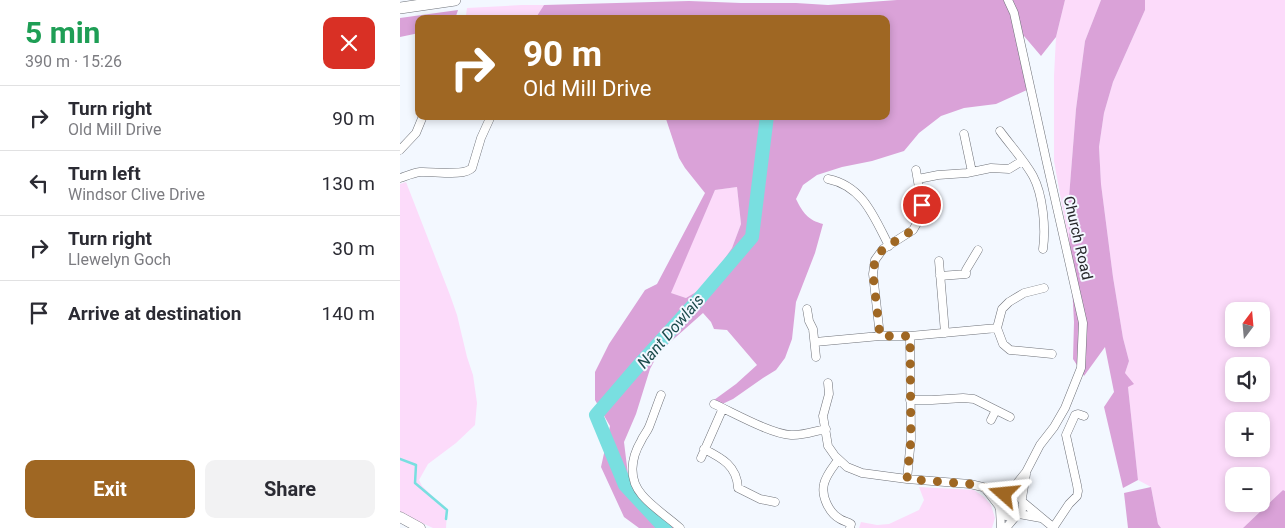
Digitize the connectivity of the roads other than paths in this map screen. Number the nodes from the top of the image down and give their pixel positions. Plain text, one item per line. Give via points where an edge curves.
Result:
1 (455, 0) edge
2 (1008, 0) edge
3 (400, 8) edge
4 (422, 120) edge
5 (489, 120) edge
6 (1000, 131) dead end
7 (964, 134) dead end
8 (400, 150) edge
9 (1022, 161) junction
10 (916, 170) dead end
11 (972, 172) junction
12 (400, 178) edge
13 (828, 179) dead end
14 (918, 179) junction
15 (889, 246) junction
16 (1043, 249) dead end
17 (978, 250) dead end
18 (939, 261) dead end
19 (940, 276) junction
20 (1044, 288) dead end
21 (807, 309) dead end
22 (997, 328) junction
23 (945, 333) junction
24 (880, 336) junction
25 (910, 336) junction
26 (815, 342) junction
27 (1052, 354) dead end
28 (816, 356) dead end
29 (828, 383) dead end
30 (661, 394) dead end
31 (910, 400) junction
32 (714, 404) dead end
33 (723, 408) junction
34 (996, 410) junction
35 (1084, 416) dead end
36 (1010, 417) dead end
37 (992, 420) dead end
38 (826, 430) junction
39 (704, 449) junction
40 (700, 458) dead end
41 (838, 460) junction
42 (1026, 472) junction
43 (907, 479) junction
44 (985, 488) junction
45 (1009, 493) junction
46 (1023, 500) junction
47 (775, 502) dead end
48 (1000, 508) junction
49 (1018, 515) junction
50 (400, 517) edge
51 (1042, 519) junction
52 (420, 528) edge
53 (680, 528) edge
54 (850, 528) edge
55 (1001, 528) edge
56 (1006, 528) edge
57 (1054, 528) edge

1 - 3 highway
2 - 42 street, Church Road via 1014,13 1083,323 1081,368 1066,408
4 - 8 street via 416,133
5 - 12 street via 469,171 421,172
6 - 9 street
7 - 11 street
9 - 11 street via 1009,169
9 - 16 street via 1040,196
10 - 14 street
11 - 14 street
13 - 15 street via 850,187 870,208
14 - 15 street via 922,205 920,218 913,230
15 - 24 street via 875,260 873,274
17 - 19 street via 966,274
18 - 19 street
19 - 23 street
20 - 22 street via 1024,293 1009,302 1002,309
21 - 26 street
22 - 23 street
22 - 27 street via 1003,344 1010,350
23 - 25 street
24 - 25 street
24 - 26 street
25 - 31 street
26 - 28 street
29 - 38 street via 829,394 823,416
30 - 53 street via 634,456 632,469 640,494
31 - 34 street via 969,398
31 - 43 street
32 - 33 street
33 - 38 street via 782,434 792,436
33 - 39 street
34 - 36 street
34 - 37 street
35 - 57 street via 1075,415 1066,440 1077,496
38 - 41 street via 828,446
39 - 40 street
39 - 47 street via 728,463 738,479 738,488 760,499
41 - 43 street via 862,473
41 - 54 street via 824,484 824,496 829,508 839,519 851,524
42 - 45 street, Church Road
42 - 46 street, Church Road
43 - 44 street
44 - 45 street
44 - 48 street
45 - 46 street via 1016,493
45 - 48 street via 1001,498
46 - 49 street via 1024,507
46 - 51 street
48 - 49 street via 1007,516
48 - 55 street
49 - 51 street
49 - 56 street
50 - 52 main road
51 - 57 street

